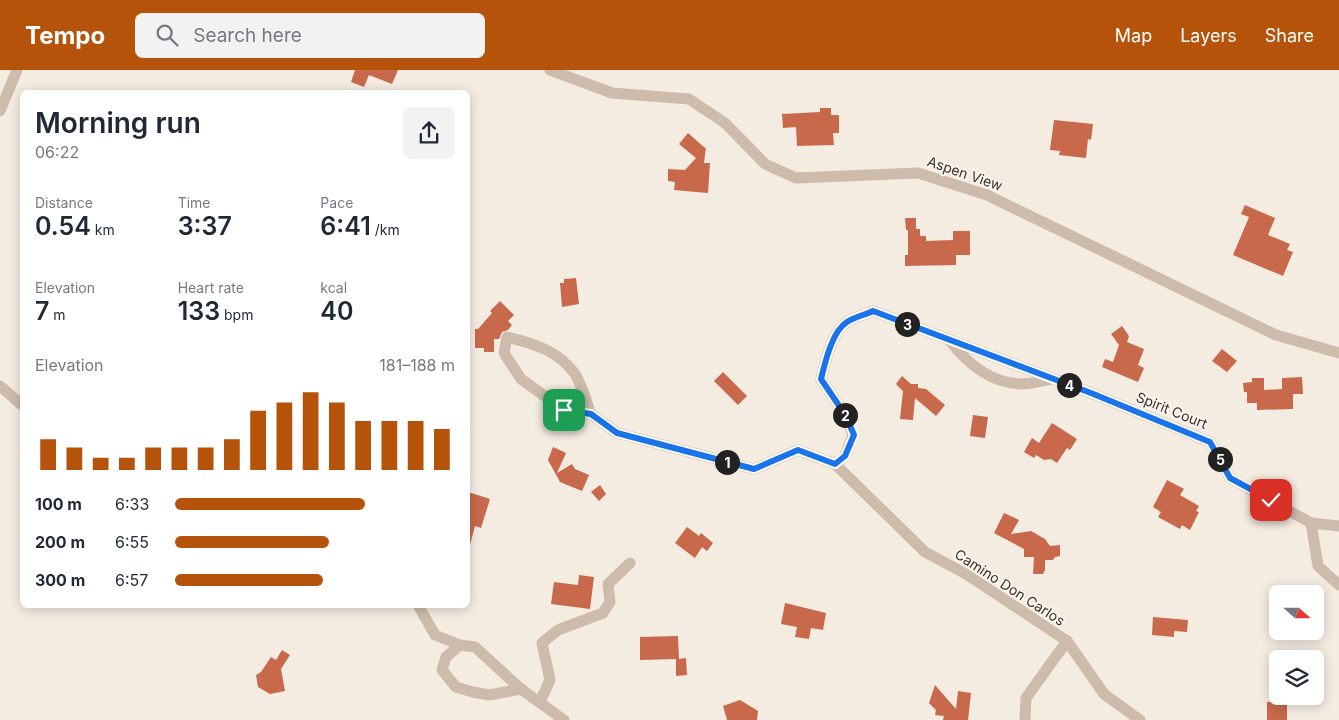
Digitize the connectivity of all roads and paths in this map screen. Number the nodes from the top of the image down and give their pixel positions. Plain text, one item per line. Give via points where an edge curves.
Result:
1 (17, 70) edge
2 (550, 70) edge
3 (0, 111) edge
4 (949, 340) junction
5 (1339, 353) edge
6 (1053, 379) junction
7 (0, 386) edge
8 (20, 403) edge
9 (591, 414) junction
10 (835, 464) junction
11 (1312, 523) junction
12 (1339, 526) edge
13 (630, 563) dead end
14 (1339, 585) edge
15 (420, 608) edge
16 (1067, 641) junction
17 (460, 644) junction
18 (521, 688) junction
19 (540, 702) junction
20 (564, 720) edge
21 (1025, 720) edge
22 (1140, 720) edge

1 - 3 street
2 - 5 street, Aspen View via 612,93 689,100 725,123 765,164 796,178 918,173 988,195 1276,335
4 - 6 street, Spirit Court
4 - 6 street, Spirit Court via 963,358 994,377 1022,384
4 - 10 street, Spirit Court via 873,311 846,322 828,352 821,379 846,416 854,435 845,456
6 - 11 street, Spirit Court via 1210,442 1230,478
7 - 8 street
9 - 9 street via 575,374 558,356 533,343 507,337 504,353 521,379 564,410
9 - 10 street via 617,433 754,469 798,450
10 - 16 street, Camino Don Carlos via 924,552 966,574
11 - 12 street, Spirit Court
11 - 14 street via 1318,566
13 - 19 street via 608,584 610,602 603,613 558,630 542,643 550,680
15 - 17 street via 435,635
16 - 21 street via 1026,698
16 - 22 street, Camino Don Carlos via 1104,694
17 - 18 street via 475,647
17 - 18 street via 446,657 442,670 456,687 488,695
18 - 19 street
19 - 20 street

